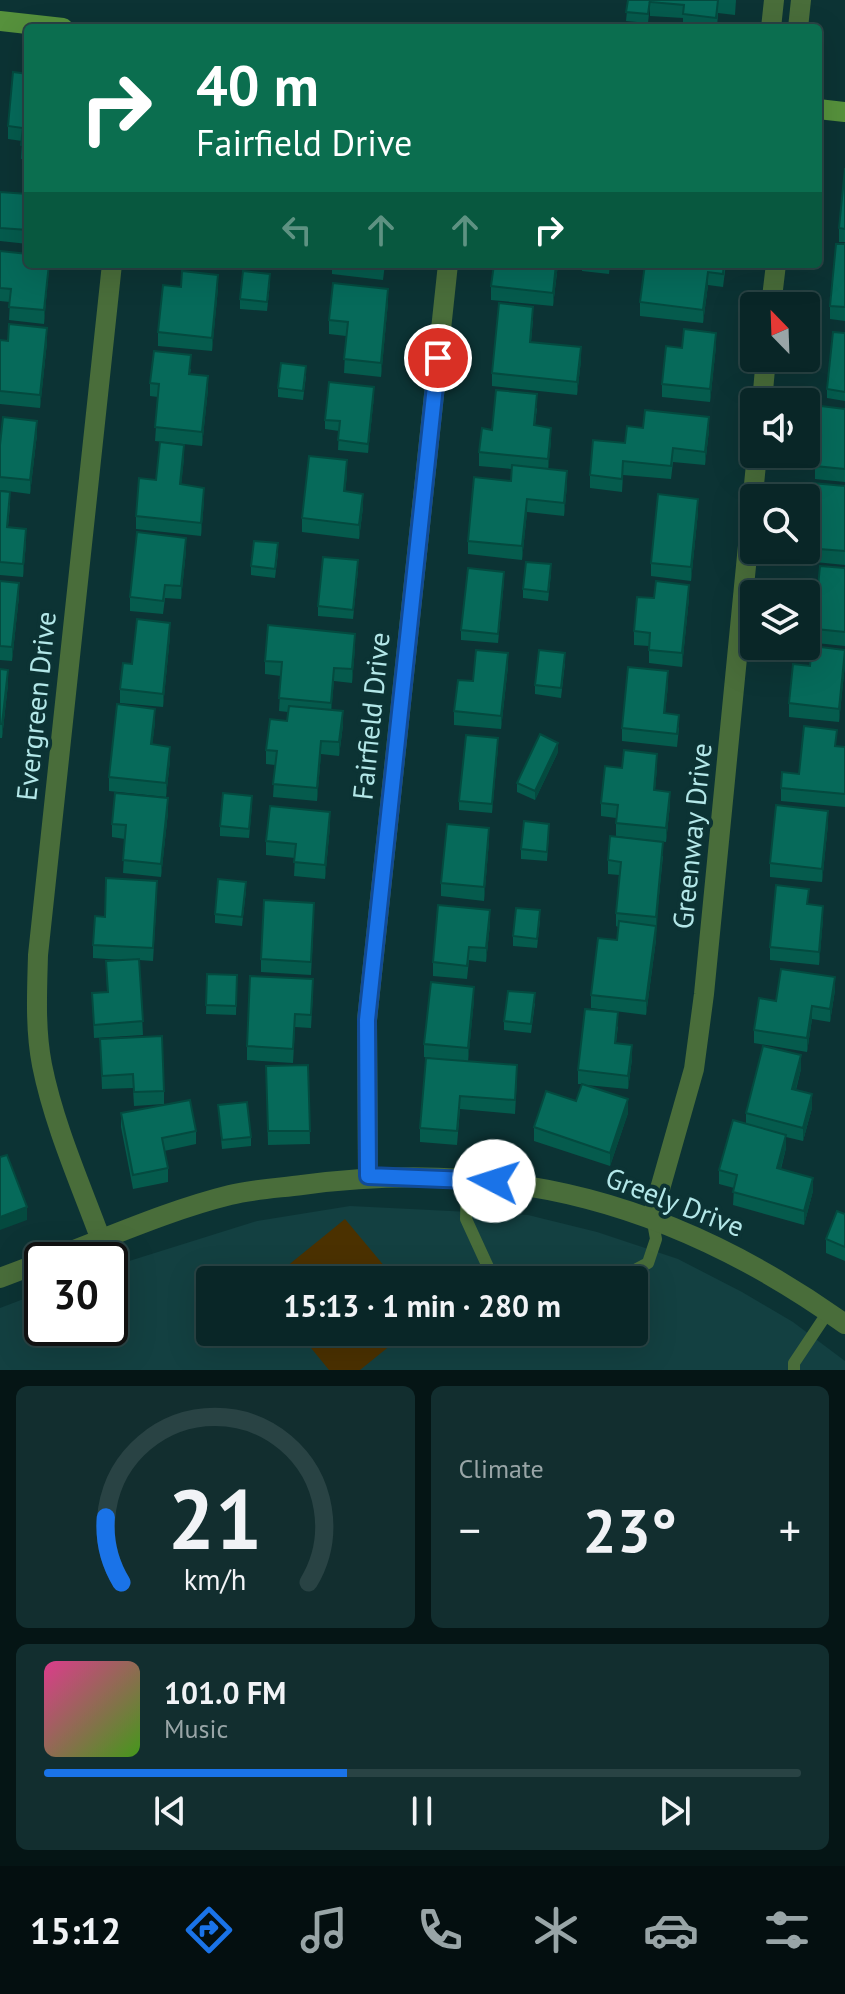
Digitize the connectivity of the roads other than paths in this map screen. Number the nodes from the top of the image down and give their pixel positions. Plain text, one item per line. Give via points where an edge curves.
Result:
1 (774, 0) edge
2 (801, 0) edge
3 (0, 21) edge
4 (27, 24) edge
5 (771, 24) edge
6 (798, 24) edge
7 (822, 109) edge
8 (845, 112) edge
9 (112, 268) edge
10 (448, 268) edge
11 (776, 268) edge
12 (773, 292) edge
13 (756, 468) edge
14 (368, 1176) junction
15 (467, 1177) junction
16 (652, 1217) junction
17 (101, 1240) junction
18 (96, 1242) edge
19 (488, 1266) edge
20 (642, 1266) edge
21 (24, 1269) edge
22 (0, 1278) edge
23 (837, 1318) edge
24 (794, 1370) edge

1 - 5 street
2 - 6 street
3 - 4 main road
7 - 8 main road
9 - 17 street, Evergreen Drive via 38,955 37,1022 55,1116
10 - 14 street, Fairfield Drive via 367,1020
11 - 12 street
13 - 16 street, Greenway Drive via 694,1069
14 - 15 street, Greely Drive
14 - 17 street, Greely Drive via 231,1195
15 - 16 street, Greely Drive via 582,1196
15 - 19 lane via 466,1219
16 - 20 lane via 656,1239
16 - 23 street, Greely Drive via 791,1285
17 - 18 street, Greely Drive
21 - 22 street
23 - 24 lane via 794,1363

